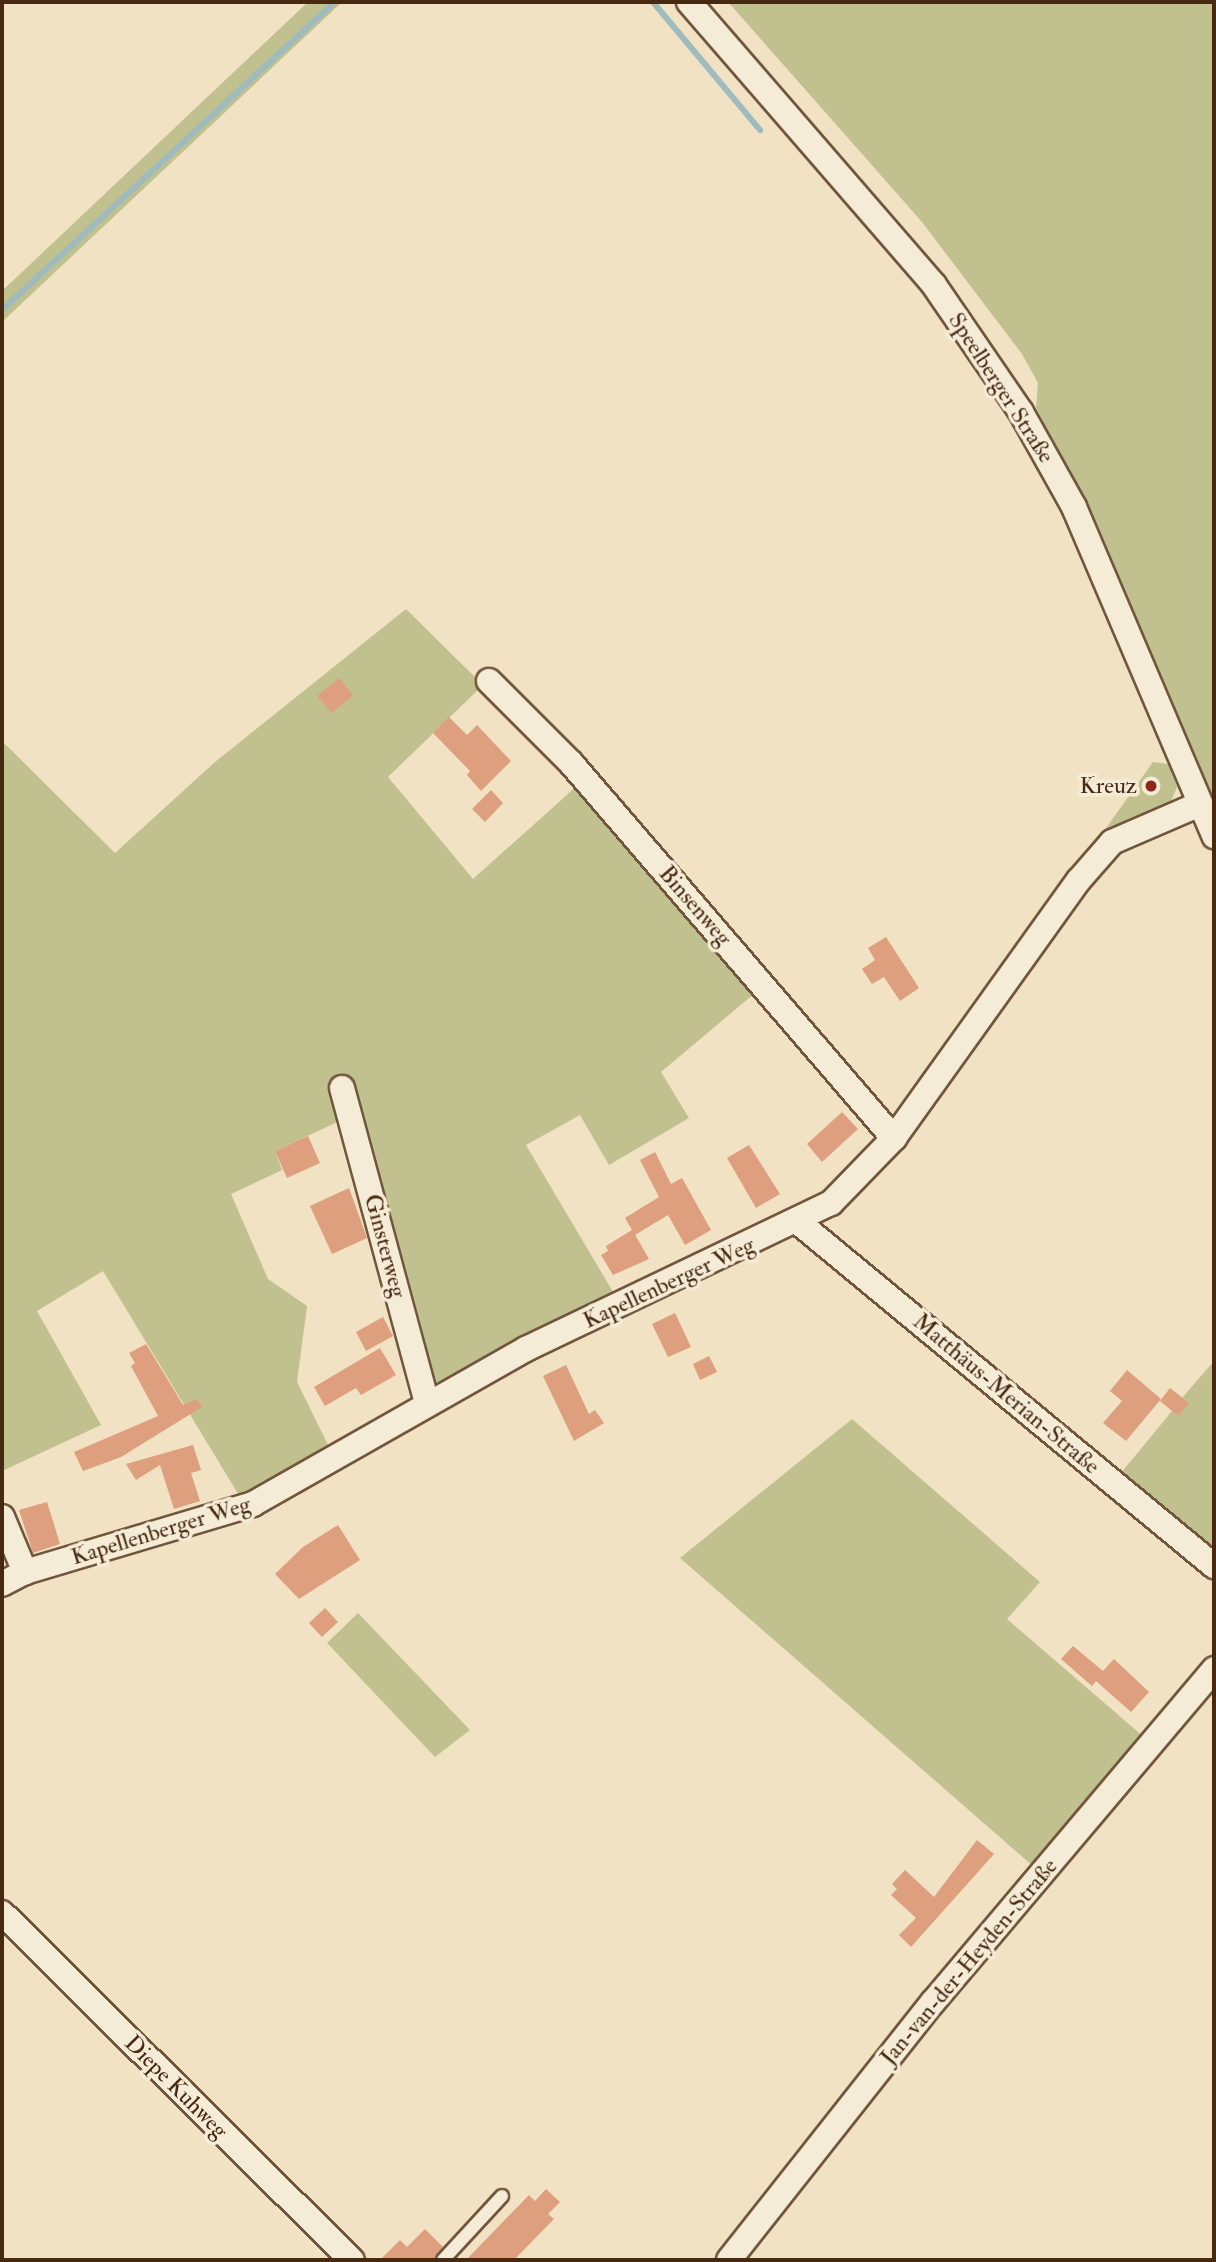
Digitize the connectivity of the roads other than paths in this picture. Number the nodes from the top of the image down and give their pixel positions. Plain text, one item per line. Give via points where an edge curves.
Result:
1 (689, 2) edge
2 (489, 681) dead end
3 (1200, 804) junction
4 (1214, 836) edge
5 (342, 1087) dead end
6 (894, 1138) junction
7 (798, 1222) junction
8 (427, 1404) junction
9 (2, 1517) edge
10 (1214, 1566) edge
11 (25, 1572) junction
12 (2, 1584) edge
13 (1214, 1669) edge
14 (2, 1913) edge
15 (502, 2196) dead end
16 (352, 2260) edge
17 (443, 2260) edge
18 (729, 2260) edge

1 - 3 street, Speelberger Straße via 934,285 1021,412 1074,507
2 - 6 street, Binsenweg via 572,763
3 - 4 street, Speelberger Straße
3 - 6 street, Kapellenberger Weg via 1112,842 1079,880
5 - 8 street, Ginsterweg
6 - 7 street, Kapellenberger Weg via 831,1203
7 - 8 street, Kapellenberger Weg via 526,1349
7 - 10 street, Matthäus-Merian-Straße
8 - 11 street, Kapellenberger Weg via 253,1504
9 - 11 street
11 - 12 street, Kapellenberger Weg
13 - 18 street, Jan-van-der-Heyden-Straße via 933,2002
14 - 16 street, Diepe Kuhweg
15 - 17 lane

